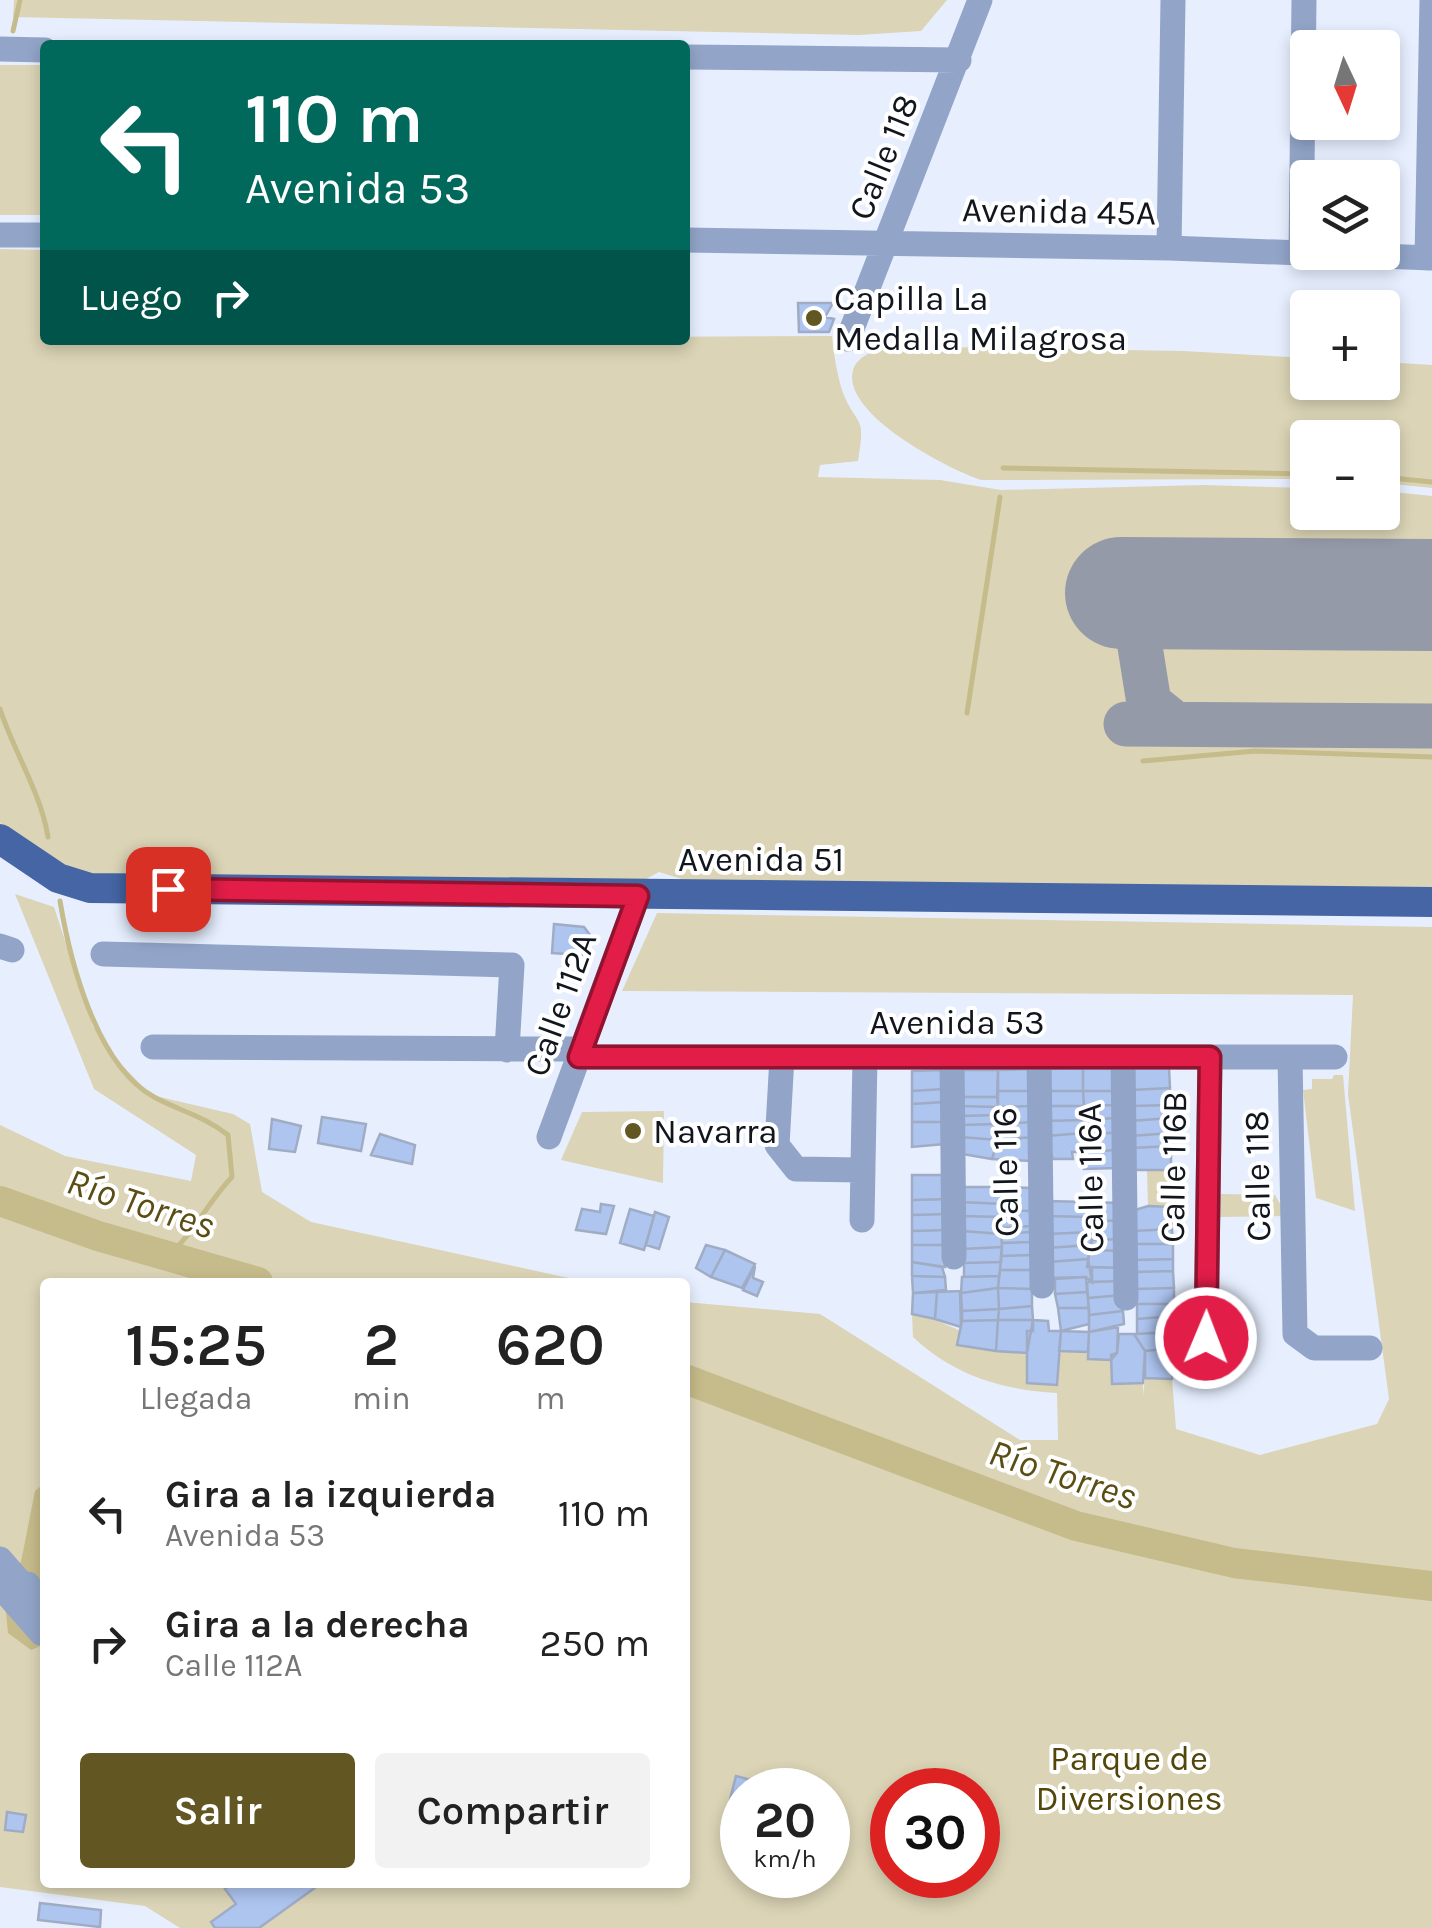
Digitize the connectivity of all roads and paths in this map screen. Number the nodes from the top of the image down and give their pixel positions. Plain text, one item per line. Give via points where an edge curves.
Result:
1 (980, 0) edge
2 (1173, 0) edge
3 (1304, 0) edge
4 (1432, 0) edge
5 (0, 49) edge
6 (40, 50) edge
7 (690, 58) edge
8 (959, 60) junction
9 (1302, 160) edge
10 (0, 235) edge
11 (40, 235) edge
12 (690, 240) edge
13 (886, 242) junction
14 (1169, 248) junction
15 (1290, 253) edge
16 (1400, 257) edge
17 (1429, 258) edge
18 (848, 340) dead end
19 (0, 839) edge
20 (638, 896) junction
21 (1432, 902) edge
22 (103, 954) dead end
23 (153, 1047) dead end
24 (506, 1050) junction
25 (580, 1053) junction
26 (782, 1057) junction
27 (866, 1057) junction
28 (952, 1057) junction
29 (1038, 1057) junction
30 (1123, 1057) junction
31 (1210, 1057) junction
32 (1290, 1057) junction
33 (1335, 1057) dead end
34 (549, 1137) dead end
35 (861, 1170) junction
36 (862, 1220) dead end
37 (954, 1257) dead end
38 (1042, 1286) dead end
39 (1126, 1298) dead end
40 (1206, 1338) dead end
41 (1370, 1348) dead end
42 (0, 1559) edge
43 (0, 1574) edge
44 (40, 1608) edge
45 (40, 1633) edge

1 - 8 street, Calle 118
2 - 14 street
3 - 9 street
4 - 17 street
5 - 6 street
7 - 8 street
8 - 13 street, Calle 118
10 - 11 street
12 - 13 street, Avenida 45A
13 - 14 street, Avenida 45A
13 - 18 street, Calle 118
14 - 15 street, Avenida 45A
16 - 17 street, Avenida 45A
19 - 20 main road, Avenida 51 via 58,878 90,888
20 - 21 main road, Avenida 51
20 - 25 street, Calle 112A
22 - 24 street via 512,965
23 - 24 street, Avenida 53
24 - 25 street, Avenida 53
25 - 26 street, Avenida 53
25 - 34 street, Calle 112A
26 - 27 street, Avenida 53
26 - 35 street via 776,1145 796,1169
27 - 28 street, Avenida 53
27 - 35 street
28 - 29 street, Avenida 53
28 - 37 street
29 - 30 street, Avenida 53
29 - 38 street, Calle 116
30 - 31 street, Avenida 53
30 - 39 street, Calle 116A
31 - 32 street, Avenida 53
31 - 40 street, Calle 116B
32 - 33 street, Avenida 53
32 - 41 street, Calle 118 via 1294,1334 1314,1348
35 - 36 street
42 - 44 street via 20,1584 28,1584
43 - 45 street via 6,1593

